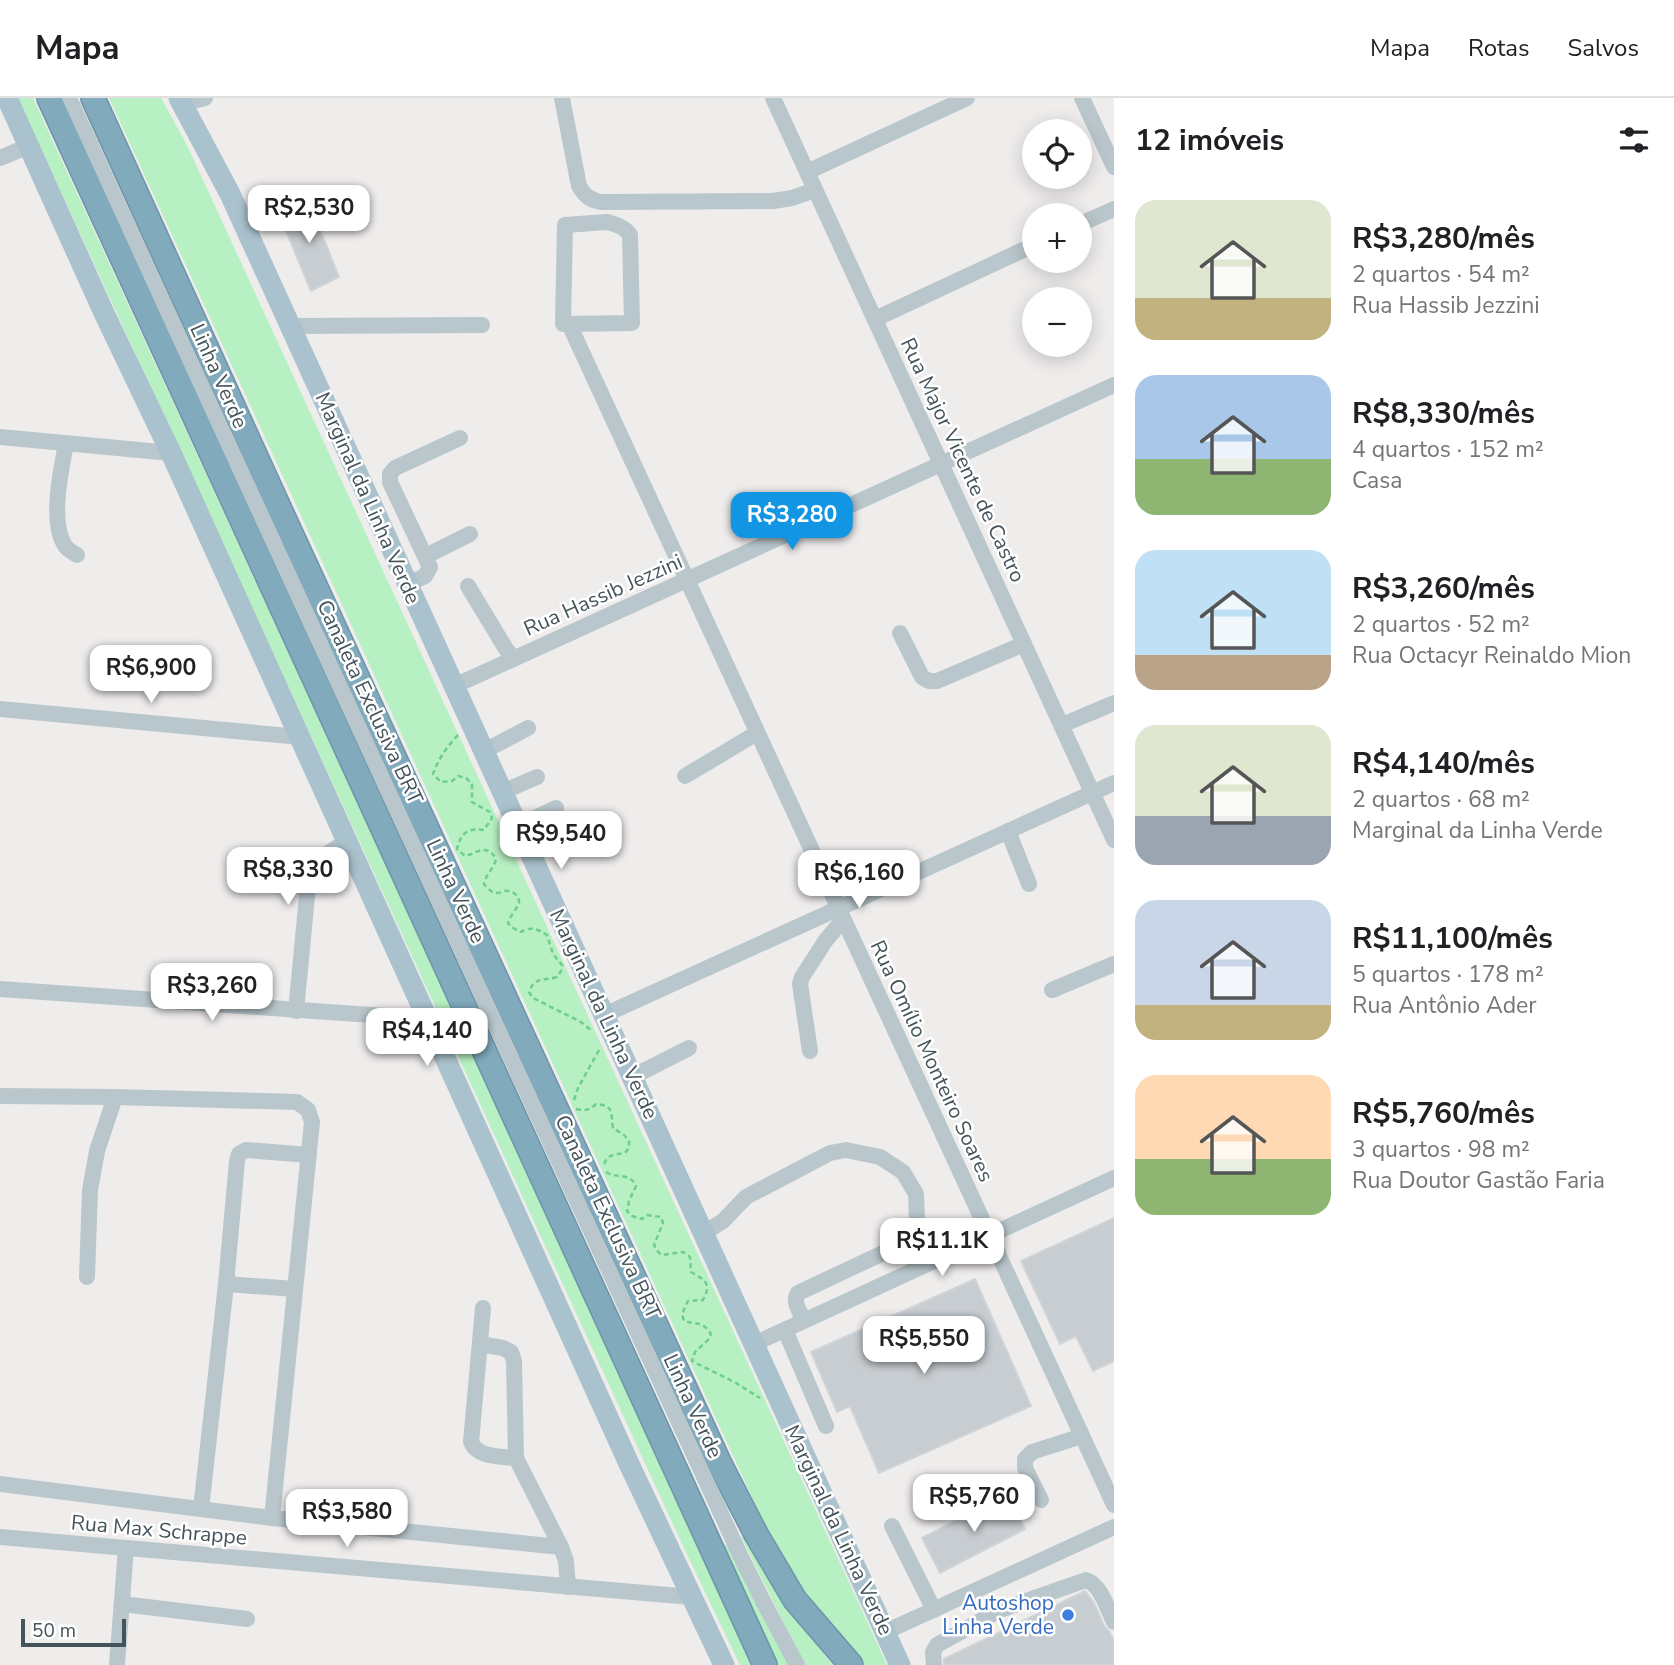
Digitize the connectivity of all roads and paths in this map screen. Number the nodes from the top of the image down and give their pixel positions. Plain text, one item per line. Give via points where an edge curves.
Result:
1 (7, 98) edge
2 (49, 98) edge
3 (69, 98) edge
4 (93, 98) edge
5 (205, 98) edge
6 (562, 98) edge
7 (773, 98) edge
8 (967, 98) edge
9 (1082, 98) edge
10 (181, 101) edge
11 (29, 146) junction
12 (0, 158) edge
13 (1114, 167) edge
14 (807, 172) junction
15 (815, 190) junction
16 (1114, 208) edge
17 (1092, 218) edge
18 (1022, 251) edge
19 (875, 319) junction
20 (482, 325) dead end
21 (290, 326) junction
22 (570, 327) junction
23 (1114, 385) edge
24 (0, 437) edge
25 (460, 438) dead end
26 (66, 444) junction
27 (171, 453) junction
28 (941, 464) junction
29 (470, 534) dead end
30 (77, 555) dead end
31 (426, 556) junction
32 (687, 580) junction
33 (408, 584) junction
34 (468, 586) dead end
35 (900, 633) dead end
36 (1024, 643) junction
37 (514, 659) junction
38 (454, 686) junction
39 (1114, 703) edge
40 (0, 709) edge
41 (1062, 726) junction
42 (528, 728) dead end
43 (463, 731) dead end
44 (757, 733) junction
45 (300, 737) junction
46 (484, 751) junction
47 (685, 776) dead end
48 (537, 777) dead end
49 (1114, 783) edge
50 (502, 792) junction
51 (1092, 793) junction
52 (556, 808) dead end
53 (518, 827) junction
54 (1008, 831) junction
55 (1114, 839) edge
56 (347, 841) junction
57 (1029, 884) dead end
58 (841, 914) junction
59 (1114, 964) edge
60 (0, 989) edge
61 (1052, 989) dead end
62 (296, 1011) junction
63 (428, 1019) junction
64 (601, 1025) junction
65 (605, 1040) dead end
66 (689, 1048) dead end
67 (810, 1051) dead end
68 (632, 1077) junction
69 (0, 1096) edge
70 (116, 1097) junction
71 (309, 1154) junction
72 (1114, 1178) edge
73 (704, 1233) junction
74 (989, 1235) junction
75 (87, 1277) dead end
76 (226, 1284) junction
77 (295, 1289) junction
78 (483, 1308) dead end
79 (804, 1321) junction
80 (785, 1330) junction
81 (480, 1344) junction
82 (754, 1344) junction
83 (762, 1400) dead end
84 (826, 1426) dead end
85 (1082, 1436) junction
86 (516, 1458) junction
87 (0, 1484) edge
88 (1041, 1500) dead end
89 (1114, 1505) edge
90 (201, 1509) junction
91 (272, 1518) junction
92 (892, 1526) dead end
93 (1114, 1527) edge
94 (0, 1537) edge
95 (561, 1547) junction
96 (126, 1548) junction
97 (992, 1583) junction
98 (568, 1587) junction
99 (691, 1597) junction
100 (122, 1604) junction
101 (934, 1609) junction
102 (1000, 1610) junction
103 (247, 1619) dead end
104 (1114, 1622) edge
105 (885, 1632) junction
106 (117, 1665) edge
107 (724, 1665) edge
108 (765, 1665) edge
109 (797, 1665) edge
110 (851, 1665) edge
111 (900, 1665) edge
112 (934, 1665) edge

1 - 11 main road
2 - 108 highway, Linha Verde
3 - 109 street, Canaleta Exclusiva BRT via 741,1557
4 - 110 highway, Linha Verde via 720,1464 795,1600
5 - 10 street
6 - 15 street via 579,186 592,200 774,201
7 - 14 street, Rua Major Vicente de Castro
8 - 14 street
9 - 13 street
10 - 21 main road, Marginal da Linha Verde via 230,194
11 - 12 street
11 - 27 main road
14 - 15 street, Rua Major Vicente de Castro
15 - 19 street, Rua Major Vicente de Castro
16 - 17 street
18 - 19 street
19 - 28 street, Rua Major Vicente de Castro
20 - 21 street
21 - 33 main road, Marginal da Linha Verde
22 - 22 street, Rua Omílio Monteiro Soares via 632,323 630,235 615,223 565,225 563,324
22 - 32 street, Rua Omílio Monteiro Soares
23 - 28 street, Rua Hassib Jezzini
24 - 26 street
25 - 31 street via 390,474
26 - 27 street
26 - 30 street via 58,527 63,543
27 - 45 main road
28 - 32 street, Rua Hassib Jezzini
28 - 36 street, Rua Major Vicente de Castro
29 - 31 street
31 - 33 street via 429,572
32 - 37 street, Rua Hassib Jezzini
32 - 44 street, Rua Omílio Monteiro Soares
33 - 38 main road, Marginal da Linha Verde
34 - 37 street
35 - 36 street via 922,677 929,681
36 - 41 street, Rua Major Vicente de Castro
37 - 38 street, Rua Hassib Jezzini
38 - 46 main road, Marginal da Linha Verde
39 - 41 street
40 - 45 street
41 - 51 street, Rua Major Vicente de Castro
42 - 46 street
43 - 64 path via 451,742 433,774 441,782 466,778 472,783 472,802 492,818 484,830 463,834 457,849 465,856 485,849 492,854 495,864 484,884 490,891 512,891 519,903 508,923 521,932 535,928 547,935 561,971 557,977 532,984 529,992 533,998 581,1023
44 - 47 street
44 - 58 street, Rua Omílio Monteiro Soares
45 - 56 main road
46 - 50 main road, Marginal da Linha Verde
48 - 50 street
49 - 51 street
50 - 53 main road, Marginal da Linha Verde
51 - 54 street
51 - 55 street, Rua Major Vicente de Castro
52 - 53 street
53 - 64 main road, Marginal da Linha Verde
54 - 57 street
54 - 58 street
56 - 62 street via 319,860 309,875
56 - 63 main road
58 - 64 street
58 - 67 street via 800,984
58 - 74 street, Rua Omílio Monteiro Soares
59 - 61 street
60 - 62 street
62 - 63 street
63 - 99 main road
64 - 68 main road, Marginal da Linha Verde
65 - 83 path via 573,1098 576,1109 584,1111 596,1104 610,1108 613,1128 629,1141 629,1148 610,1155 604,1166 611,1176 634,1181 627,1211 642,1219 661,1217 654,1245 659,1253 683,1252 690,1257 691,1272 707,1284 703,1300 688,1301 682,1314 684,1321 701,1324 710,1334 692,1361
66 - 68 street
68 - 73 main road, Marginal da Linha Verde
69 - 70 street
70 - 71 street via 297,1102 308,1110 312,1122
70 - 75 street via 97,1151 90,1190
71 - 76 street via 246,1150 239,1154
71 - 77 street
72 - 74 street
73 - 79 street via 746,1197 830,1153 846,1150 880,1157 904,1172 916,1194 917,1220 908,1237 798,1293 796,1301
73 - 82 main road, Marginal da Linha Verde
74 - 79 street
74 - 85 street, Rua Omílio Monteiro Soares
76 - 77 street
76 - 90 street
77 - 91 street
78 - 81 street
79 - 80 street
80 - 82 street
80 - 84 street
81 - 86 street via 511,1352 514,1361
81 - 86 street via 471,1442 480,1453
82 - 105 main road, Marginal da Linha Verde
85 - 88 street via 1032,1452 1025,1459
85 - 89 street, Rua Omílio Monteiro Soares
86 - 95 street
87 - 90 street
90 - 91 street
91 - 95 street
92 - 101 street
93 - 97 street
94 - 96 street, Rua Max Schrappe
95 - 98 street
96 - 98 street, Rua Max Schrappe
96 - 100 street
97 - 101 street
97 - 102 street
98 - 99 street, Rua Max Schrappe
99 - 107 main road
100 - 103 street
100 - 106 street
101 - 105 street
102 - 104 street via 1086,1580 1096,1585
102 - 112 street via 937,1646
105 - 111 main road, Marginal da Linha Verde

